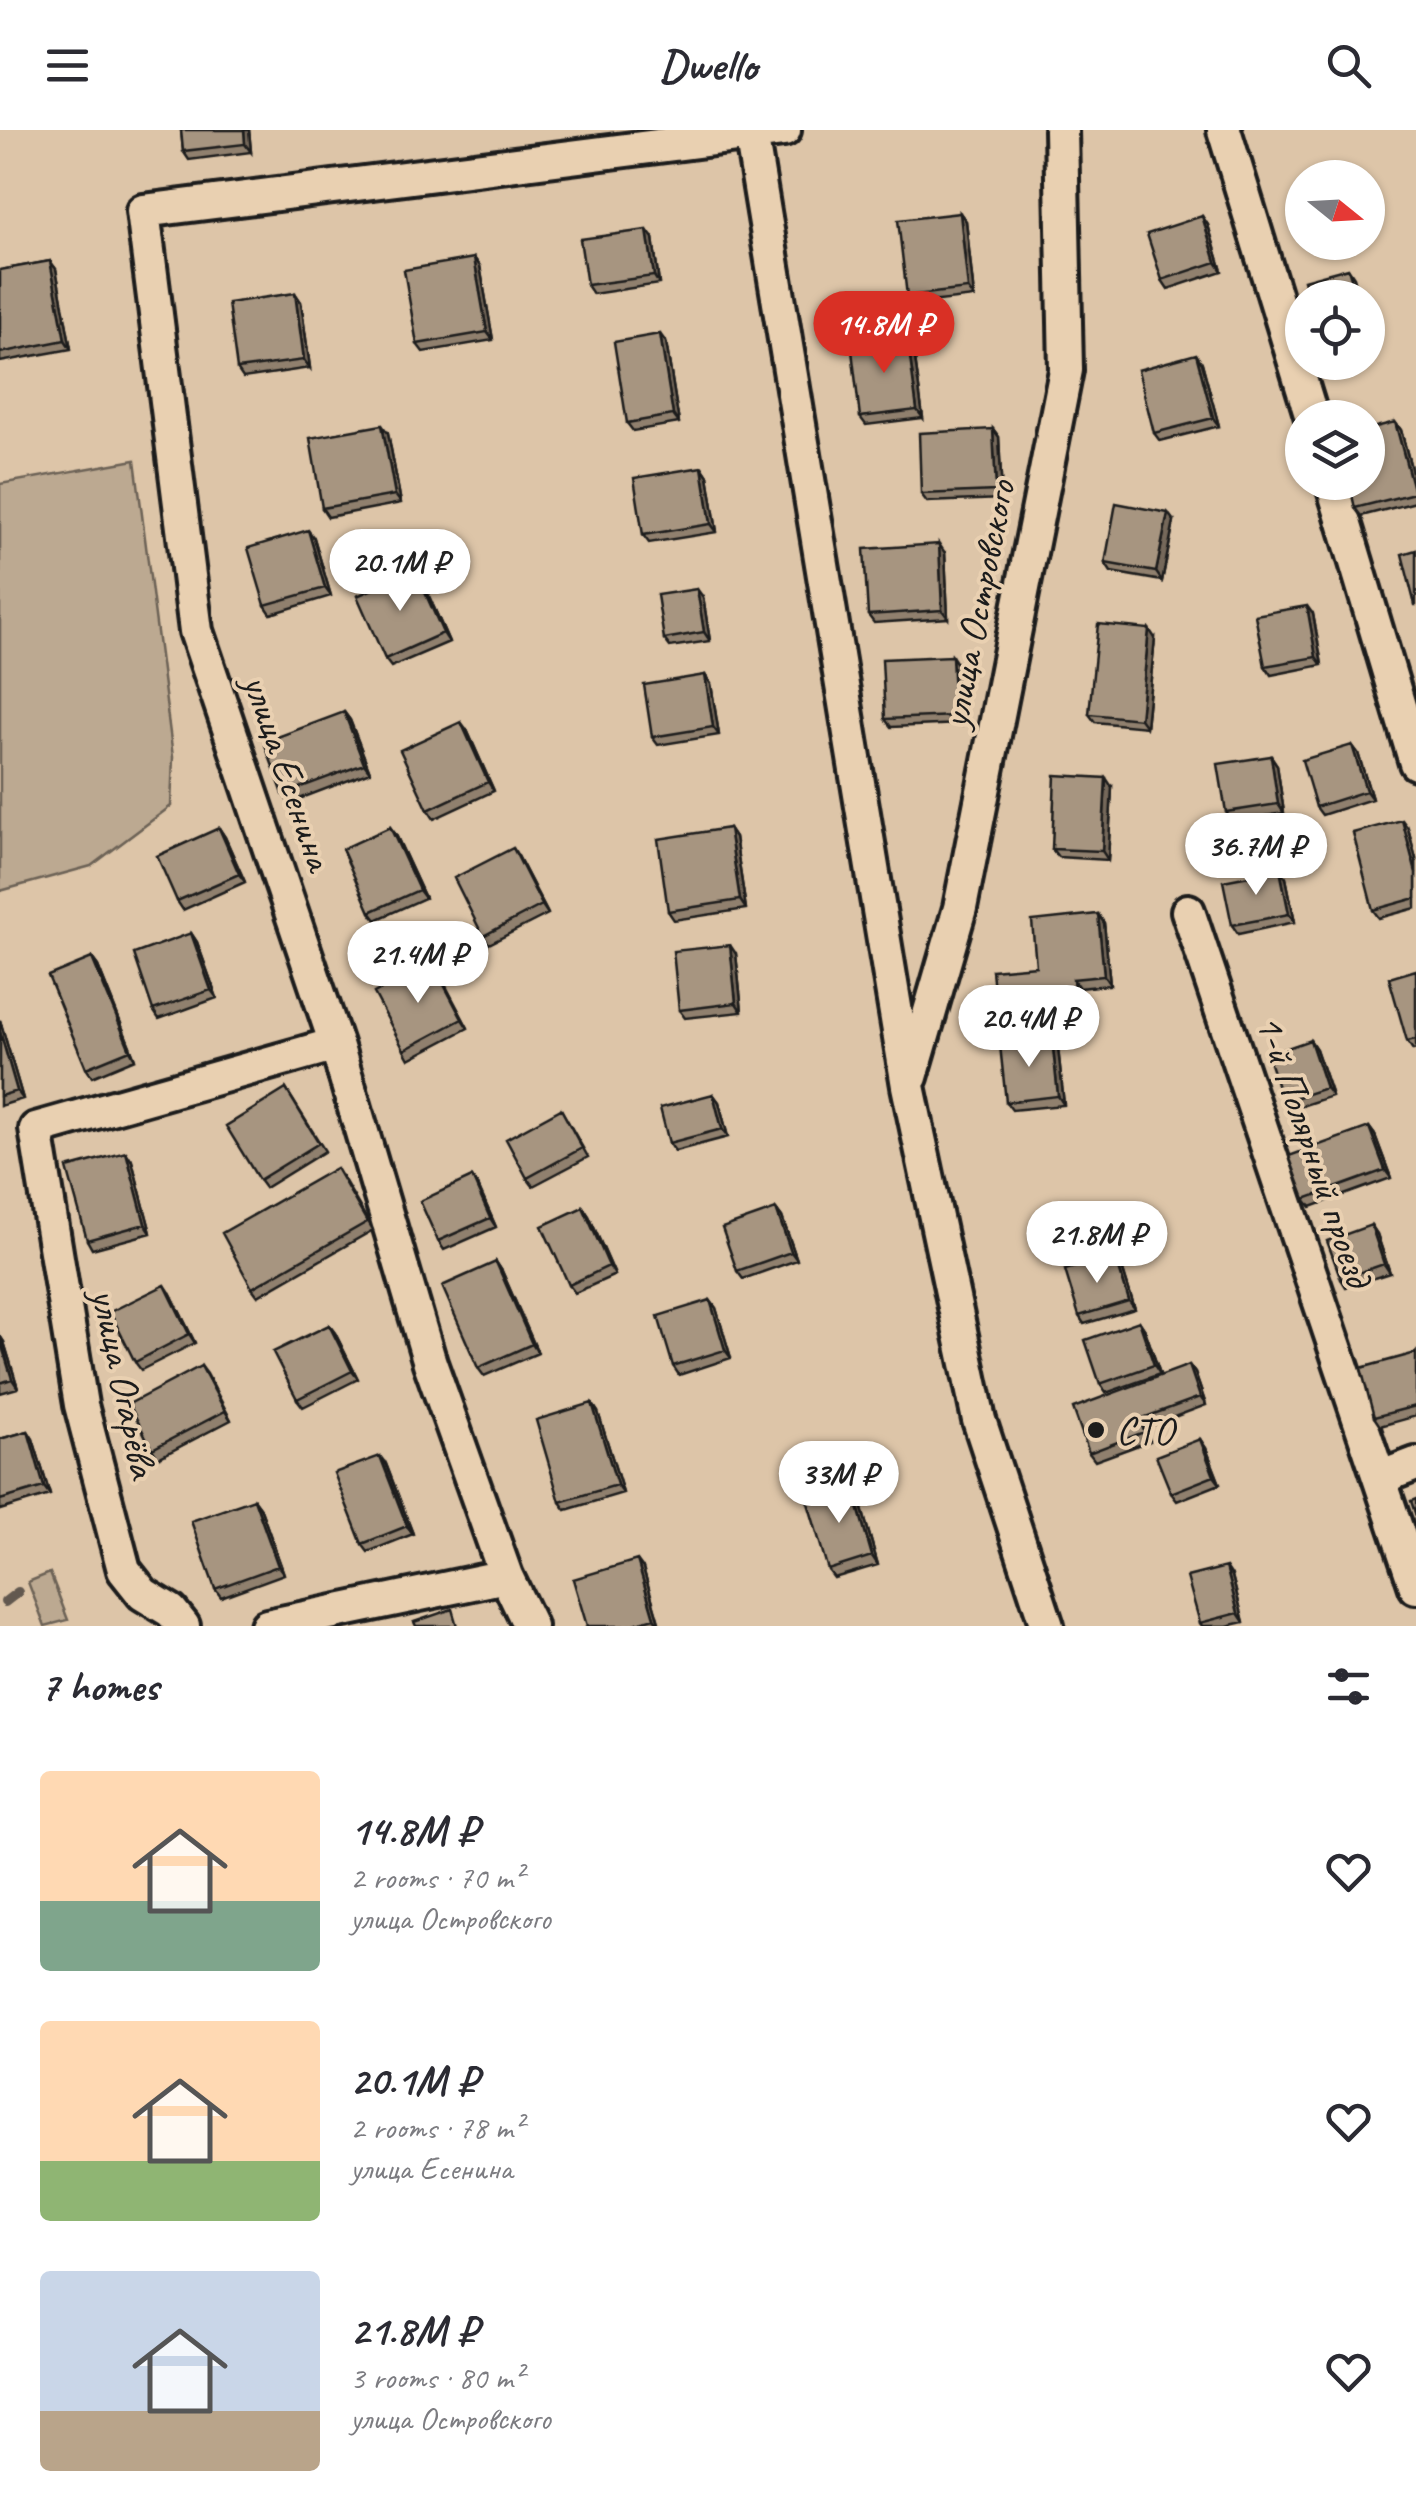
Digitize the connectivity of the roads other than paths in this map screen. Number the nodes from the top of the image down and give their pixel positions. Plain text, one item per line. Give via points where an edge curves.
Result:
1 (784, 130) edge
2 (1062, 130) edge
3 (1224, 130) edge
4 (750, 134) junction
5 (1306, 400) edge
6 (1337, 500) edge
7 (1416, 762) edge
8 (1188, 911) dead end
9 (336, 1044) junction
10 (908, 1086) junction
11 (1416, 1464) edge
12 (1382, 1478) junction
13 (506, 1576) junction
14 (1416, 1587) edge
15 (183, 1626) edge
16 (266, 1626) edge
17 (530, 1626) edge
18 (1047, 1626) edge

1 - 4 street
2 - 10 street, улица Островского via 1066,370 960,908
3 - 5 street
4 - 9 street, улица Есенина via 142,212 196,631
4 - 10 street, улица Островского
6 - 7 street
8 - 12 street, 1-й Полярный проезд
9 - 13 street, улица Есенина via 430,1363
9 - 15 street, улица Огарёва via 36,1129 80,1405 124,1570
10 - 18 street, улица Островского via 979,1420
11 - 12 street
12 - 14 street, 1-й Полярный проезд
13 - 16 street
13 - 17 street, улица Есенина

